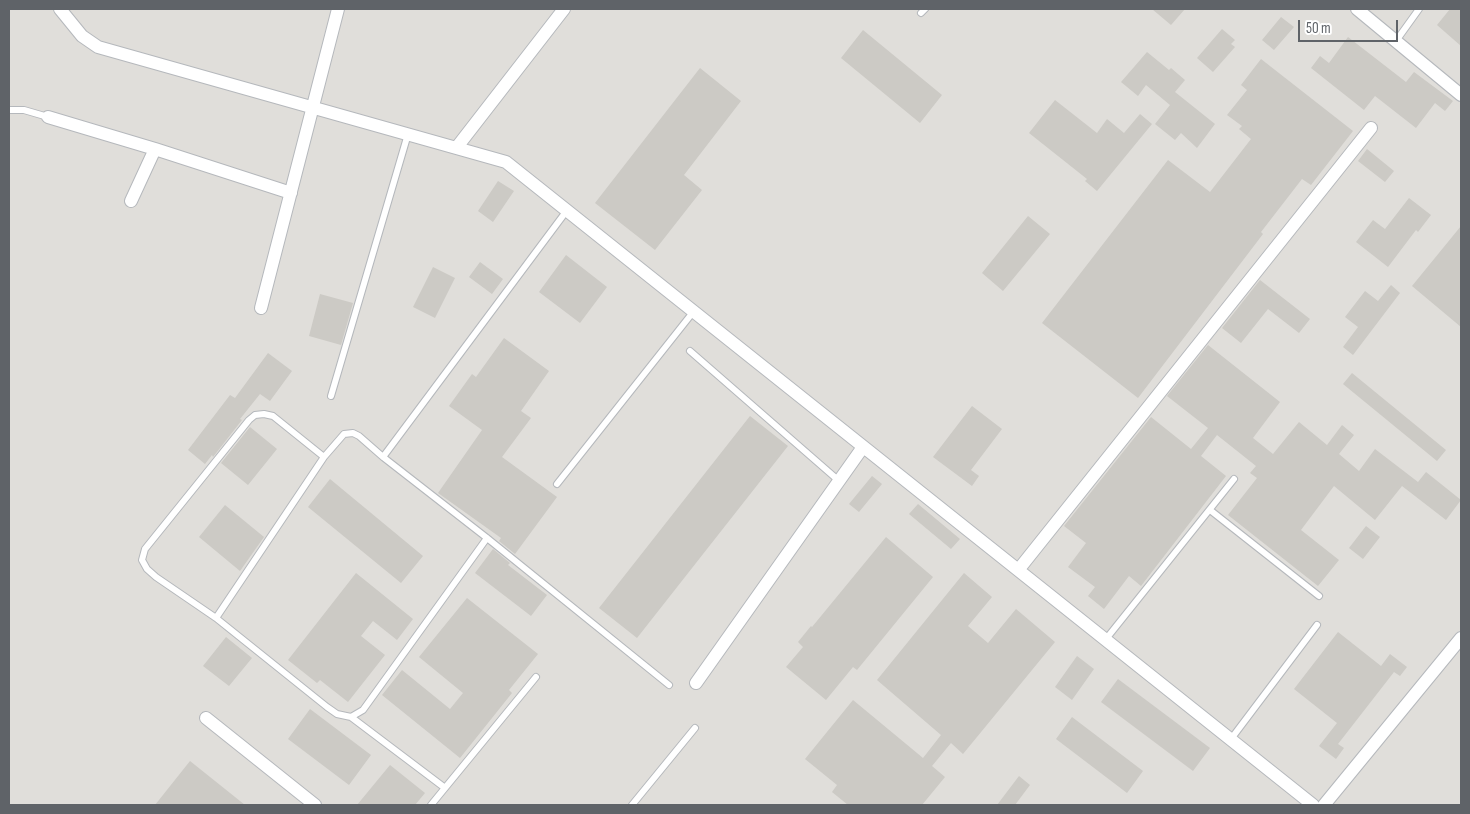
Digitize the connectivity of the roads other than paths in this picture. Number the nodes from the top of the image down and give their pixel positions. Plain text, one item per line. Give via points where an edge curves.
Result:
1 (60, 9) edge
2 (338, 9) edge
3 (564, 9) edge
4 (1357, 9) edge
5 (1419, 9) edge
6 (1396, 41) junction
7 (1461, 94) edge
8 (313, 107) junction
9 (9, 110) edge
10 (48, 117) joint
11 (1371, 128) dead end
12 (408, 134) junction
13 (457, 147) junction
14 (155, 149) junction
15 (291, 193) junction
16 (130, 202) dead end
17 (568, 209) junction
18 (261, 308) dead end
19 (694, 310) junction
20 (690, 351) dead end
21 (330, 396) dead end
22 (863, 447) junction
23 (324, 457) junction
24 (383, 457) junction
25 (1234, 479) dead end
26 (838, 480) junction
27 (558, 484) dead end
28 (1210, 510) junction
29 (487, 538) junction
30 (1018, 569) junction
31 (1319, 596) dead end
32 (216, 618) junction
33 (1317, 625) dead end
34 (1461, 638) edge
35 (1106, 639) junction
36 (536, 677) dead end
37 (696, 683) dead end
38 (669, 685) dead end
39 (351, 717) junction
40 (206, 718) dead end
41 (695, 728) dead end
42 (1231, 739) junction
43 (445, 788) junction
44 (315, 805) edge
45 (431, 805) edge
46 (632, 805) edge
47 (1314, 805) edge
48 (1324, 805) edge

1 - 8 street via 82,36 98,47
2 - 8 street
3 - 13 street
4 - 6 street
5 - 6 lane
6 - 7 street
8 - 12 street
8 - 15 street
9 - 10 lane via 24,110
10 - 14 street
11 - 30 street
12 - 13 street
12 - 21 lane
13 - 17 street via 506,162
14 - 15 street
14 - 16 street
15 - 18 street
17 - 19 street
17 - 24 lane
19 - 22 street
19 - 27 lane
20 - 26 lane
22 - 26 street
22 - 30 street
23 - 24 lane via 344,434 353,433
23 - 32 lane
23 - 32 lane via 273,416 255,415 144,549 142,560 147,569
24 - 29 lane
25 - 28 lane
26 - 37 street
28 - 31 lane
28 - 35 lane
29 - 38 lane
29 - 39 lane via 363,710
30 - 35 street
32 - 39 lane via 327,707 337,714
33 - 42 lane
34 - 48 street
35 - 42 street
36 - 43 lane
39 - 43 lane
40 - 44 street
41 - 46 lane
42 - 47 street
43 - 45 lane

